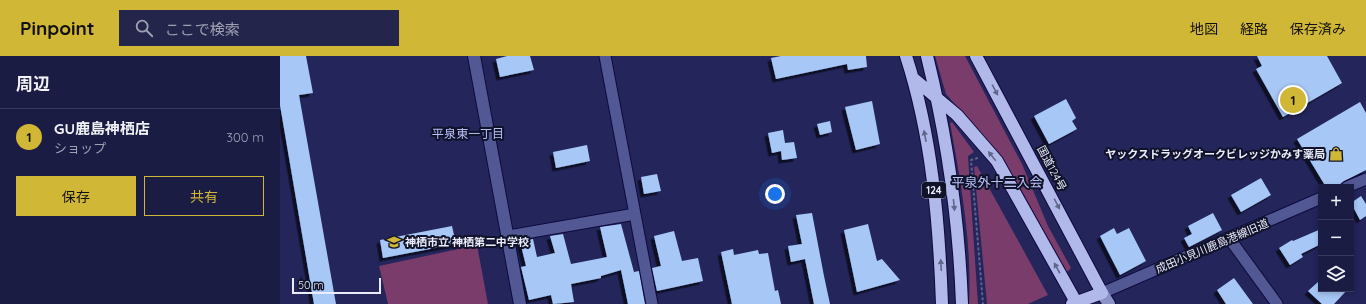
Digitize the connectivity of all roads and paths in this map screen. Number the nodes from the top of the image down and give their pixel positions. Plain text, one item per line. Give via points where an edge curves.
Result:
1 (474, 56) edge
2 (605, 56) edge
3 (906, 56) edge
4 (927, 56) edge
5 (976, 56) edge
6 (913, 78) junction
7 (937, 97) junction
8 (978, 158) dead end
9 (1366, 179) edge
10 (1354, 184) edge
11 (1318, 199) edge
12 (635, 214) junction
13 (508, 236) junction
14 (1229, 238) junction
15 (1102, 293) junction
16 (1075, 303) edge
17 (520, 304) edge
18 (652, 304) edge
19 (942, 304) edge
20 (962, 304) edge
21 (984, 304) edge
22 (1108, 304) edge
23 (1277, 304) edge

1 - 13 street
2 - 12 street
3 - 6 highway, 124
4 - 7 highway, 124
5 -> 15 highway, 国道124号
6 - 7 highway
19 -> 6 highway, 124 via 939,233 932,172
16 -> 7 highway via 997,161 967,126
7 -> 20 highway, 124 via 950,172
8 - 21 path via 971,160
9 - 10 street
11 - 14 street, 成田小見川鹿島港線旧道
12 - 13 street
12 - 18 street
13 - 17 street
14 - 15 street, 成田小見川鹿島港線旧道
14 - 23 street
15 - 16 highway
15 - 22 main road

